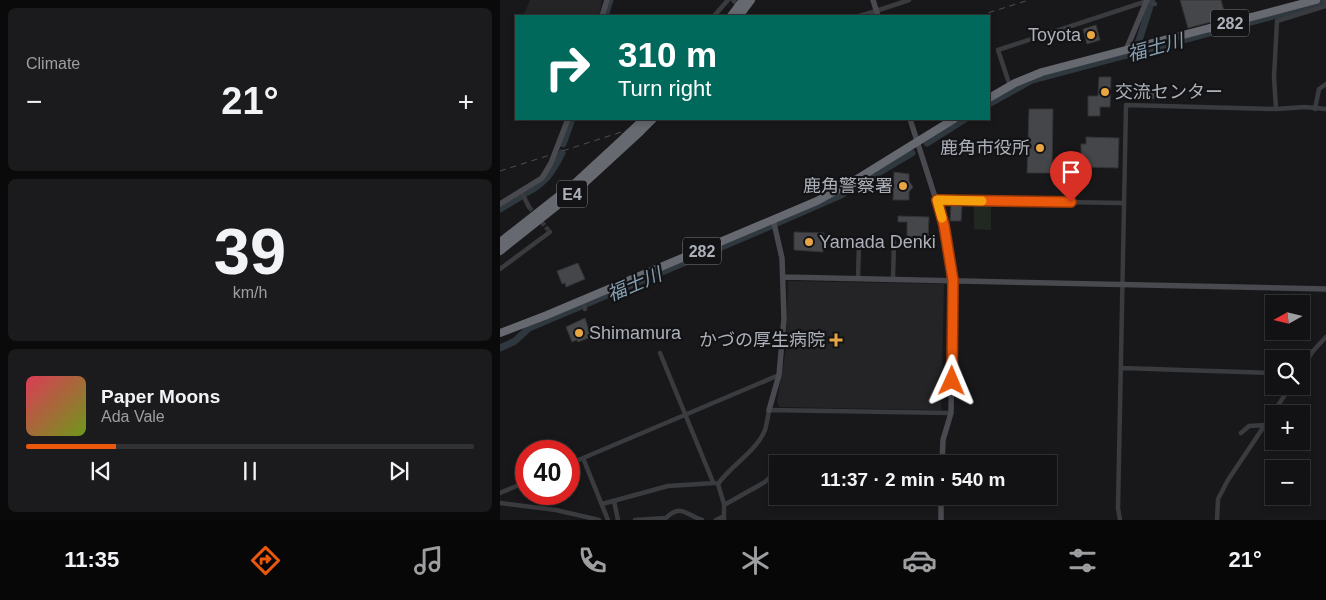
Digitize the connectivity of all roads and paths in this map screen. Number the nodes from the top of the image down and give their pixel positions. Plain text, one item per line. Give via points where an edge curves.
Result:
1 (607, 0) edge
2 (728, 0) edge
3 (743, 0) edge
4 (751, 0) edge
5 (873, 0) edge
6 (909, 0) edge
7 (1316, 0) edge
8 (1147, 1) edge
9 (1326, 3) edge
10 (1155, 4) dead end
11 (877, 13) edge
12 (602, 15) edge
13 (715, 15) edge
14 (732, 15) edge
15 (740, 15) edge
16 (1128, 50) junction
17 (1326, 84) edge
18 (1010, 86) junction
19 (990, 97) edge
20 (1276, 109) junction
21 (1315, 109) junction
22 (1326, 109) edge
23 (568, 120) edge
24 (643, 120) edge
25 (652, 120) edge
26 (910, 120) edge
27 (952, 120) edge
28 (917, 143) junction
29 (521, 190) junction
30 (937, 200) junction
31 (1124, 203) junction
32 (500, 204) edge
33 (529, 207) tunnel mouth
34 (773, 220) junction
35 (550, 232) dead end
36 (500, 242) edge
37 (859, 242) dead end
38 (894, 242) dead end
39 (500, 251) edge
40 (500, 269) edge
41 (784, 277) junction
42 (858, 278) junction
43 (893, 279) junction
44 (953, 280) junction
45 (1123, 284) junction
46 (1326, 290) edge
47 (582, 301) junction
48 (585, 309) dead end
49 (500, 333) edge
50 (1326, 337) edge
51 (660, 353) dead end
52 (1310, 356) edge
53 (1122, 368) junction
54 (1265, 372) edge
55 (779, 375) junction
56 (770, 410) junction
57 (951, 413) junction
58 (684, 415) junction
59 (1265, 425) joint
60 (1241, 433) dead end
61 (942, 455) edge
62 (583, 458) junction
63 (580, 459) edge
64 (769, 478) edge
65 (716, 483) junction
66 (515, 487) edge
67 (500, 493) edge
68 (614, 500) junction
69 (500, 503) edge
70 (602, 504) junction
71 (941, 505) edge
72 (724, 506) junction
73 (724, 518) edge
74 (599, 520) edge
75 (608, 520) edge
76 (618, 520) edge
77 (635, 520) edge
78 (702, 520) edge
79 (716, 520) edge
80 (941, 520) edge
81 (1120, 520) edge
82 (1217, 520) edge

1 - 12 street
2 - 13 street
3 - 14 highway
4 - 15 highway
5 - 11 street
6 - 11 street
7 - 16 highway, 282
8 - 10 street
8 - 16 street
8 - 18 street via 998,50
9 - 20 street via 1277,21
16 - 18 highway, 282 via 1042,72
17 - 21 street via 1319,89
18 - 19 highway, 282
20 - 21 street
20 - 31 street via 1126,105
21 - 22 street
23 - 29 street via 547,172
24 - 36 highway, E4, bridge via 574,184
25 - 39 highway, E4, bridge via 578,189
26 - 28 street
27 - 28 highway, 282
28 - 30 street
28 - 34 highway, 282 via 843,187
29 - 32 street
29 - 33 street
30 - 31 street
30 - 44 street
31 - 45 street
34 - 41 street
34 - 47 highway, 282
35 - 40 street
37 - 42 street
38 - 43 street
41 - 42 street
41 - 55 street
42 - 43 street
43 - 44 street
44 - 45 street
44 - 57 street
45 - 46 street
45 - 53 street
47 - 48 street
47 - 49 highway, 282
50 - 52 street
51 - 58 street
53 - 54 street
53 - 81 street
55 - 56 street
55 - 58 street
56 - 57 street
56 - 65 street via 760,439
57 - 61 street via 942,440
58 - 62 street
58 - 65 street
59 - 60 street via 1250,426
59 - 82 street via 1218,499
62 - 63 street
62 - 70 street
64 - 72 street
65 - 68 street via 668,486
65 - 72 street
66 - 67 street
68 - 70 street
68 - 76 street
69 - 74 street via 556,510
70 - 75 street
71 - 80 street
72 - 73 street
73 - 79 street
77 - 78 street via 666,518 673,511 680,510

